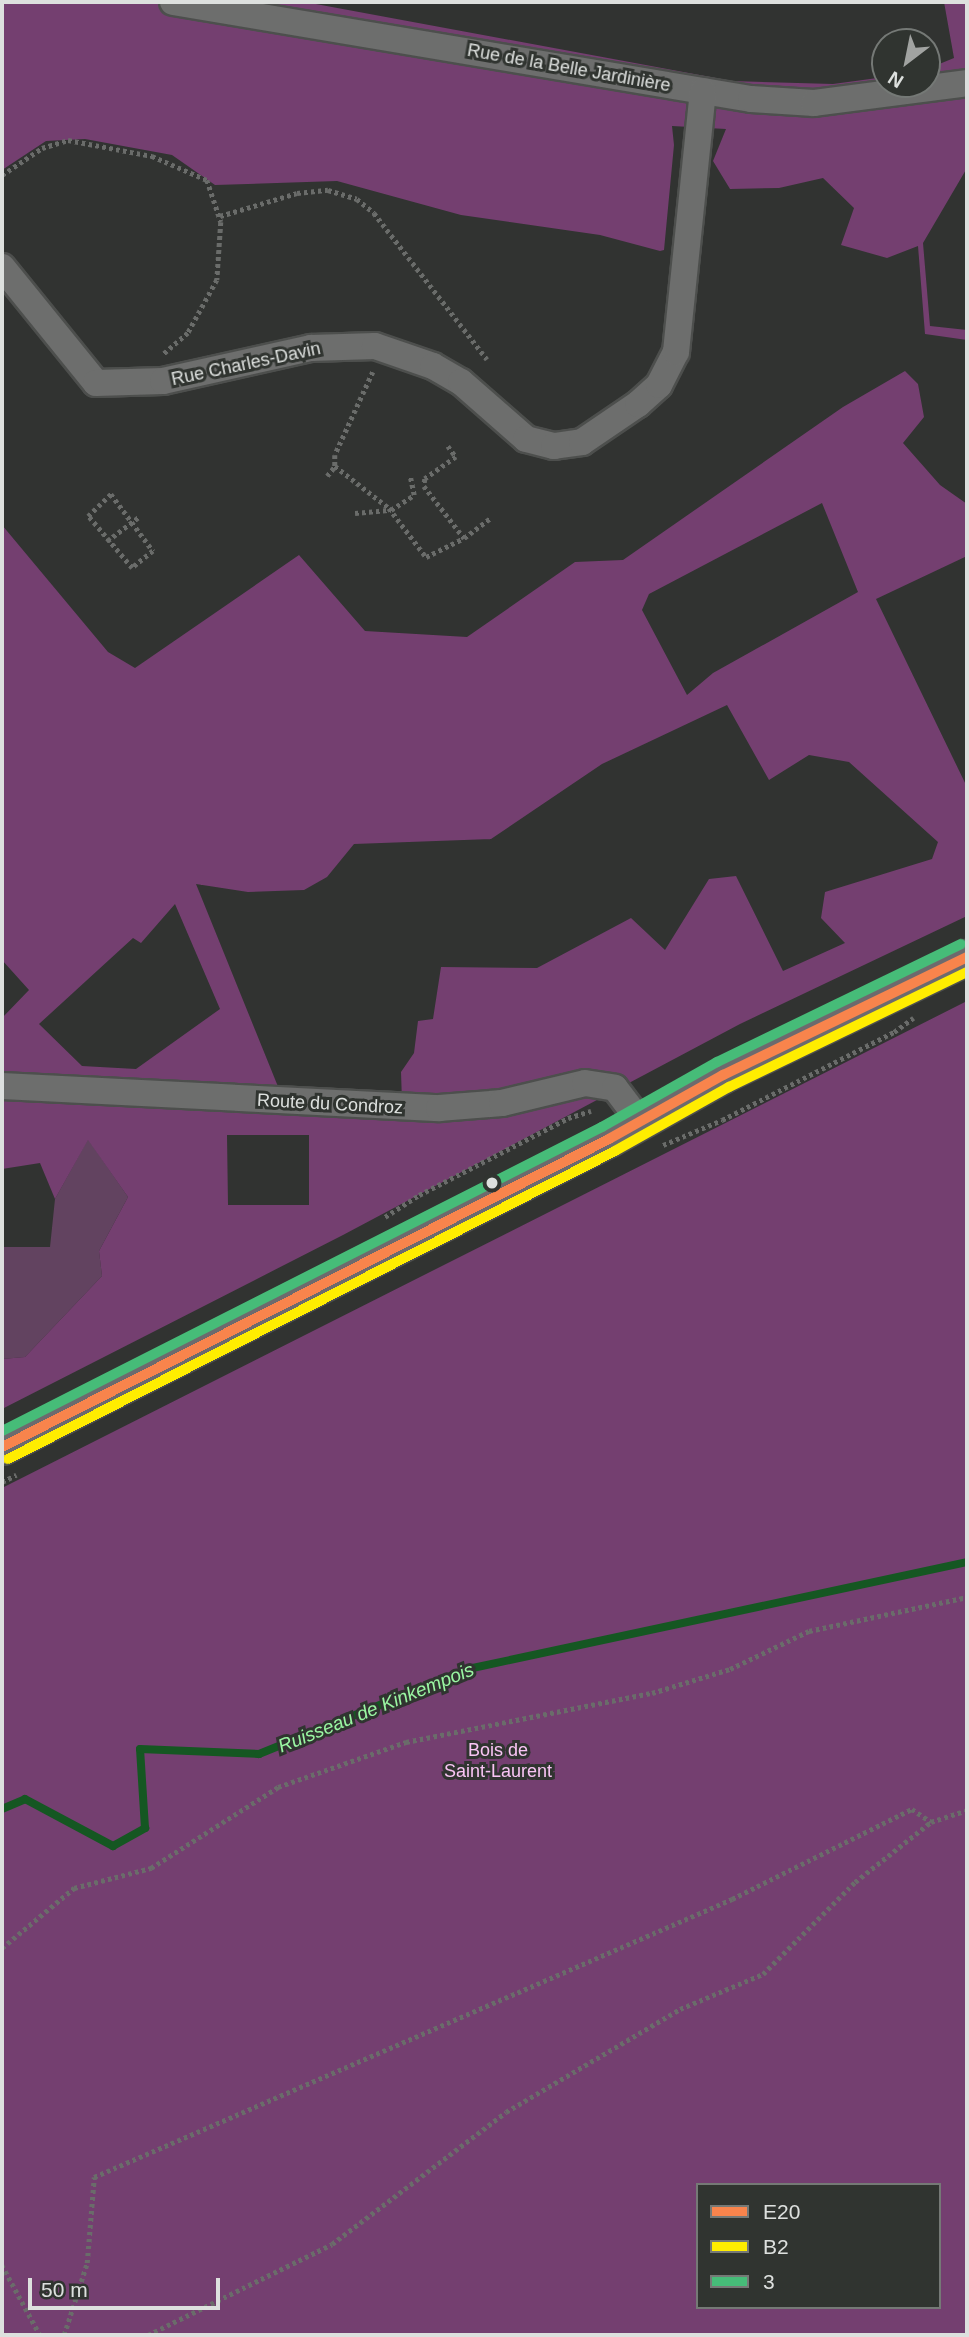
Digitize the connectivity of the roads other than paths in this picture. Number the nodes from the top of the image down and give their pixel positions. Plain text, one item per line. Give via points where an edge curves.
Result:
1 (173, 2) edge
2 (967, 83) edge
3 (703, 90) junction
4 (2, 267) edge
5 (967, 957) edge
6 (2, 1086) edge
7 (639, 1121) junction
8 (2, 1447) edge

1 - 3 street, Rue de la Belle Jardinière
2 - 3 street, Rue de la Belle Jardinière via 814,103
3 - 4 street, Rue Charles-Davin via 676,352 659,385 638,404 599,433 554,446 526,439 461,382 433,366 375,346 311,348 154,382 96,383
5 - 7 main road via 786,1043
6 - 7 street, Route du Condroz via 439,1108 502,1103 585,1083 615,1088
7 - 8 main road

